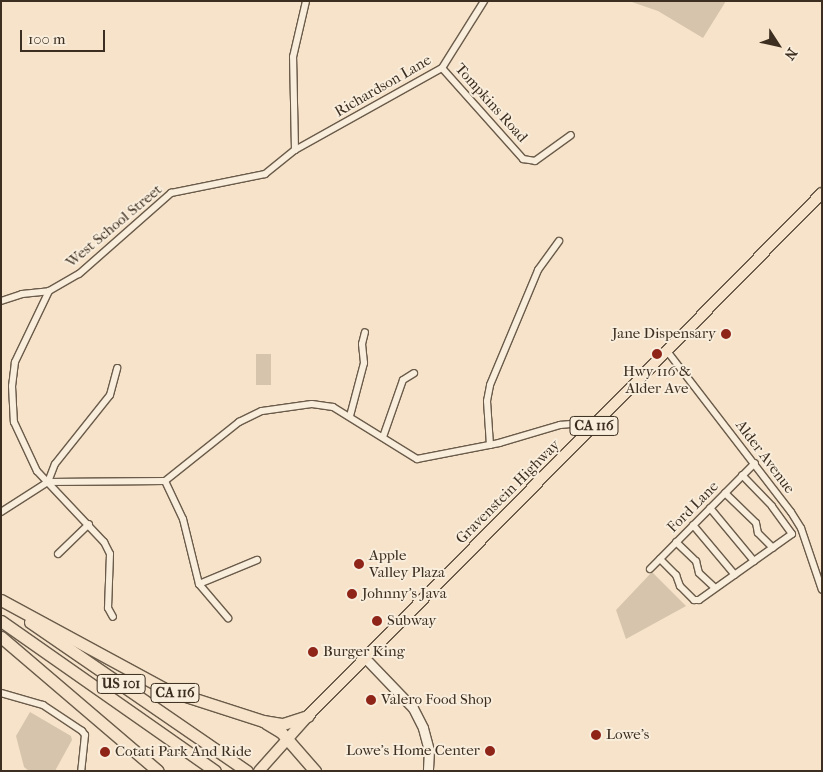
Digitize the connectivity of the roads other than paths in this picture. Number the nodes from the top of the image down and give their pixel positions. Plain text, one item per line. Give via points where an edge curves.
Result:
1 (306, 1) edge
2 (484, 1) edge
3 (442, 68) junction
4 (572, 135) dead end
5 (295, 150) junction
6 (822, 193) edge
7 (822, 198) edge
8 (800, 215) junction
9 (559, 241) dead end
10 (49, 291) junction
11 (1, 301) edge
12 (365, 332) dead end
13 (667, 351) junction
14 (117, 368) dead end
15 (414, 373) dead end
16 (350, 416) junction
17 (586, 435) junction
18 (383, 437) junction
19 (490, 445) junction
20 (755, 464) junction
21 (742, 475) junction
22 (165, 481) junction
23 (48, 482) junction
24 (725, 492) junction
25 (710, 508) junction
26 (1, 512) edge
27 (89, 524) junction
28 (693, 525) junction
29 (676, 542) junction
30 (773, 548) junction
31 (58, 554) dead end
32 (660, 559) junction
33 (257, 560) dead end
34 (754, 561) junction
35 (650, 569) dead end
36 (735, 575) junction
37 (200, 584) junction
38 (715, 588) junction
39 (822, 590) edge
40 (1, 601) edge
41 (113, 617) dead end
42 (228, 618) dead end
43 (1, 621) edge
44 (1, 637) edge
45 (366, 659) junction
46 (1, 693) edge
47 (308, 716) junction
48 (263, 721) junction
49 (287, 740) junction
50 (244, 768) edge
51 (81, 771) edge
52 (158, 771) edge
53 (215, 771) edge
54 (259, 771) edge
55 (315, 771) edge
56 (428, 771) edge

1 - 5 street via 293,57
2 - 3 street, Richardson Lane
3 - 4 street, Tompkins Road via 523,158 535,161
3 - 5 street, Richardson Lane
5 - 10 street, West School Street via 265,174 171,193 79,274
6 - 8 main road, Gravenstein Highway / CA 116
7 - 8 street
8 - 13 main road, Gravenstein Highway / CA 116
9 - 19 street via 538,270 490,385 487,401
10 - 11 street, West School Street via 22,294
10 - 23 street via 15,362 12,393 14,422 37,471
12 - 16 street via 362,344 364,363
13 - 17 main road, Gravenstein Highway / CA 116
13 - 20 street, Alder Avenue
14 - 23 street via 110,395 55,464
15 - 18 street via 403,380
16 - 18 street
16 - 22 street via 321,404 262,411 239,422
17 - 19 street via 571,424 560,425
17 - 45 main road, Gravenstein Highway / CA 116
18 - 19 street via 417,458
20 - 21 street, Ford Lane
20 - 39 street, Alder Avenue via 801,528
21 - 24 street, Ford Lane
21 - 30 street via 772,506 792,534
22 - 23 street
22 - 37 street via 183,519
23 - 26 street
23 - 27 street
24 - 25 street, Ford Lane
24 - 30 street via 756,523 758,533
25 - 28 street, Ford Lane
25 - 34 street
27 - 31 street
27 - 41 street via 110,554 108,608
28 - 29 street, Ford Lane
28 - 36 street
29 - 32 street, Ford Lane
29 - 38 street via 696,561 700,573
30 - 34 street
32 - 35 street, Ford Lane
32 - 38 street via 694,600
33 - 37 street
34 - 36 street
36 - 38 street
37 - 42 street
40 - 48 highway, CA 116 via 166,690
40 - 50 highway, US 101
43 - 53 highway, US 101
44 - 52 highway
45 - 47 main road, Gravenstein Highway / CA 116
45 - 56 main road via 413,708 429,750
46 - 51 street via 43,705 82,731 85,735
47 - 48 highway, CA 116 via 283,724
47 - 49 main road, Gravenstein Highway / CA 116
48 - 49 highway
49 - 54 main road, Gravenstein Highway / CA 116
49 - 55 highway

